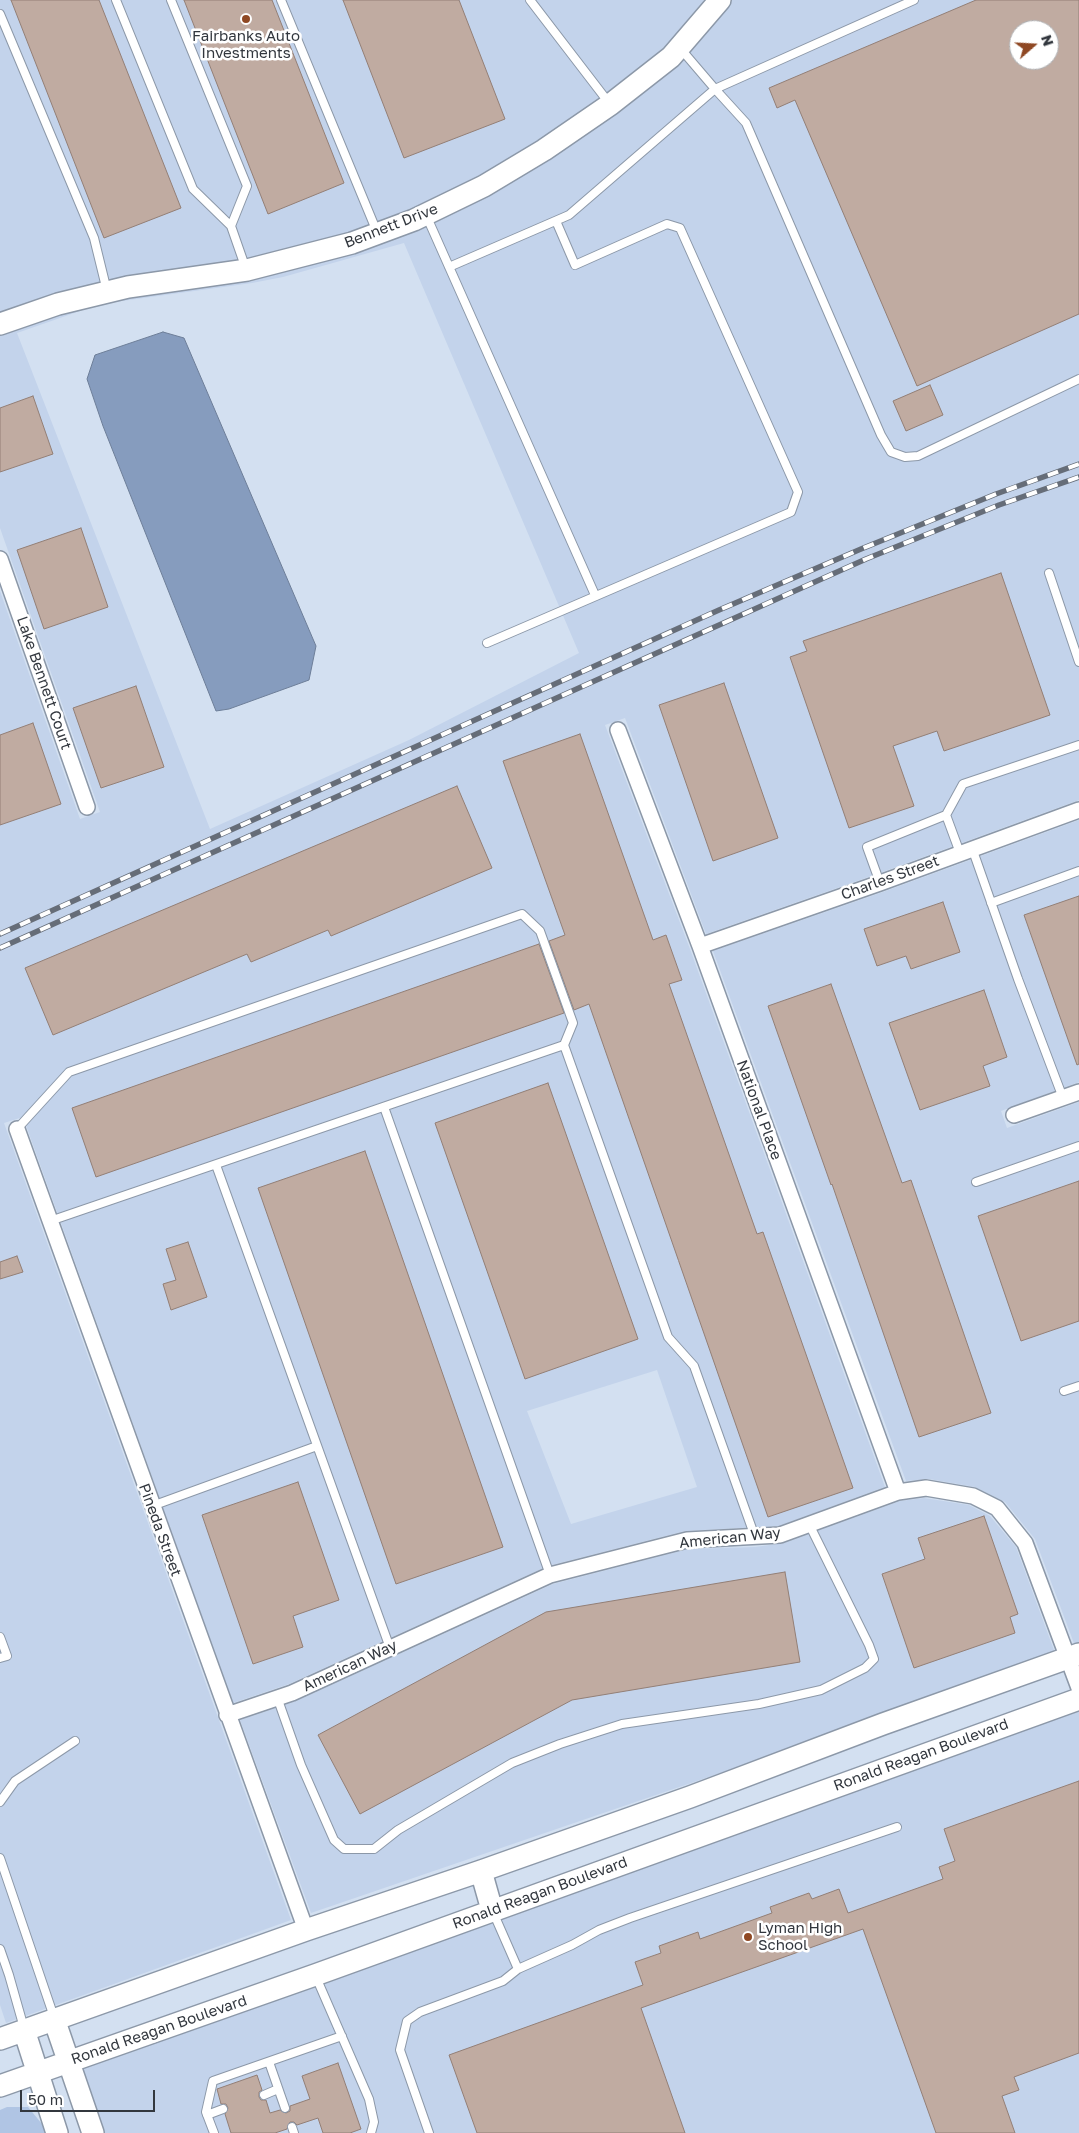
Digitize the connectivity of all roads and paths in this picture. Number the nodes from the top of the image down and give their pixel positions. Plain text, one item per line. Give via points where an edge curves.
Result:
1 (116, 0) edge
2 (171, 0) edge
3 (281, 0) edge
4 (530, 0) edge
5 (720, 0) edge
6 (914, 0) edge
7 (0, 14) edge
8 (679, 48) junction
9 (715, 89) junction
10 (611, 104) junction
11 (426, 214) junction
12 (556, 221) junction
13 (231, 226) junction
14 (378, 234) junction
15 (449, 267) junction
16 (246, 270) junction
17 (108, 292) junction
18 (0, 324) edge
19 (1079, 379) edge
20 (0, 559) edge
21 (1049, 573) dead end
22 (595, 595) junction
23 (487, 643) dead end
24 (1079, 662) edge
25 (618, 730) dead end
26 (1079, 745) edge
27 (87, 807) dead end
28 (1079, 810) edge
29 (946, 815) junction
30 (966, 851) junction
31 (1079, 871) edge
32 (880, 883) junction
33 (991, 902) junction
34 (700, 946) junction
35 (564, 1045) junction
36 (1079, 1092) edge
37 (1063, 1098) junction
38 (384, 1107) junction
39 (1014, 1115) dead end
40 (16, 1129) joint
41 (1079, 1146) edge
42 (216, 1165) junction
43 (976, 1182) dead end
44 (50, 1221) junction
45 (1079, 1386) edge
46 (1064, 1391) dead end
47 (317, 1446) junction
48 (898, 1492) junction
49 (151, 1507) junction
50 (809, 1524) junction
51 (755, 1538) junction
52 (550, 1575) junction
53 (0, 1637) edge
54 (390, 1648) junction
55 (1074, 1656) edge
56 (0, 1658) edge
57 (1079, 1688) edge
58 (277, 1698) junction
59 (1079, 1699) edge
60 (227, 1715) junction
61 (75, 1741) dead end
62 (0, 1802) edge
63 (898, 1827) dead end
64 (0, 1858) edge
65 (481, 1871) junction
66 (492, 1910) junction
67 (306, 1930) junction
68 (0, 1949) edge
69 (518, 1969) junction
70 (315, 1975) junction
71 (54, 2019) junction
72 (24, 2030) junction
73 (342, 2036) junction
74 (0, 2039) edge
75 (69, 2062) junction
76 (269, 2062) junction
77 (37, 2072) junction
78 (0, 2086) edge
79 (278, 2090) junction
80 (264, 2095) dead end
81 (285, 2108) dead end
82 (223, 2109) dead end
83 (207, 2115) junction
84 (57, 2133) edge
85 (93, 2133) edge
86 (214, 2133) edge
87 (372, 2133) edge
88 (429, 2133) edge

1 - 13 lane via 193,189
2 - 13 lane via 247,186
3 - 14 lane
4 - 10 lane
5 - 8 main road, Bennett Drive
6 - 9 lane
7 - 17 lane via 94,238
8 - 9 lane
8 - 10 main road, Bennett Drive
9 - 12 lane via 569,215
9 - 19 lane via 746,123 891,452 905,457 918,456
10 - 11 main road, Bennett Drive via 501,176
11 - 14 main road, Bennett Drive
11 - 15 lane
12 - 15 lane
12 - 22 lane via 575,265 668,224 680,228 798,492 791,512
13 - 16 lane
14 - 16 main road, Bennett Drive
15 - 22 lane
16 - 17 main road, Bennett Drive
17 - 18 main road, Bennett Drive via 58,304
20 - 27 street, Lake Bennett Court
21 - 24 lane
22 - 23 lane
25 - 34 street, National Place
26 - 29 lane via 963,784
28 - 30 street, Charles Street
29 - 30 lane
29 - 32 lane via 867,847
30 - 32 street, Charles Street
30 - 33 lane
31 - 33 lane
32 - 34 street, Charles Street
33 - 37 lane
34 - 48 street, National Place
35 - 38 lane
35 - 40 lane via 573,1023 540,931 522,914 69,1072
35 - 51 lane via 668,1337 694,1366
36 - 37 street
37 - 39 street
38 - 42 lane
38 - 52 lane
40 - 44 street, Pineda Street
41 - 43 lane
42 - 44 lane
42 - 47 lane
44 - 49 street, Pineda Street
45 - 46 lane
47 - 49 lane
47 - 54 lane
48 - 50 street, American Way
48 - 55 street, American Way via 926,1488 973,1496 997,1508 1025,1543
49 - 60 street, Pineda Street
50 - 51 street, American Way via 780,1535
50 - 58 lane via 869,1645 874,1659 865,1668 821,1690 759,1704 622,1724 560,1744 512,1764 398,1830 374,1849 344,1849 334,1840 301,1766
51 - 52 street, American Way via 687,1540
52 - 54 street, American Way
53 - 56 lane via 6,1656
54 - 58 street, American Way
55 - 57 street, American Way
55 - 65 main road
58 - 60 street, American Way
59 - 66 main road, Ronald Reagan Boulevard
60 - 67 street, Pineda Street
61 - 62 lane via 15,1781
63 - 69 lane via 630,1918
64 - 71 lane
65 - 66 main road
65 - 67 main road
66 - 69 lane
66 - 70 main road, Ronald Reagan Boulevard
67 - 71 main road
68 - 72 lane
69 - 88 lane via 503,1980 407,2020 400,2050
70 - 73 lane
70 - 75 main road, Ronald Reagan Boulevard
71 - 72 main road
71 - 75 main road
72 - 74 main road
72 - 77 main road
73 - 76 lane
73 - 87 lane via 370,2099 374,2122
75 - 77 main road, Ronald Reagan Boulevard
75 - 85 main road
76 - 79 lane
76 - 83 lane via 213,2082
77 - 78 main road, Ronald Reagan Boulevard
77 - 84 main road
79 - 80 lane
79 - 81 lane
82 - 83 lane
83 - 86 lane

